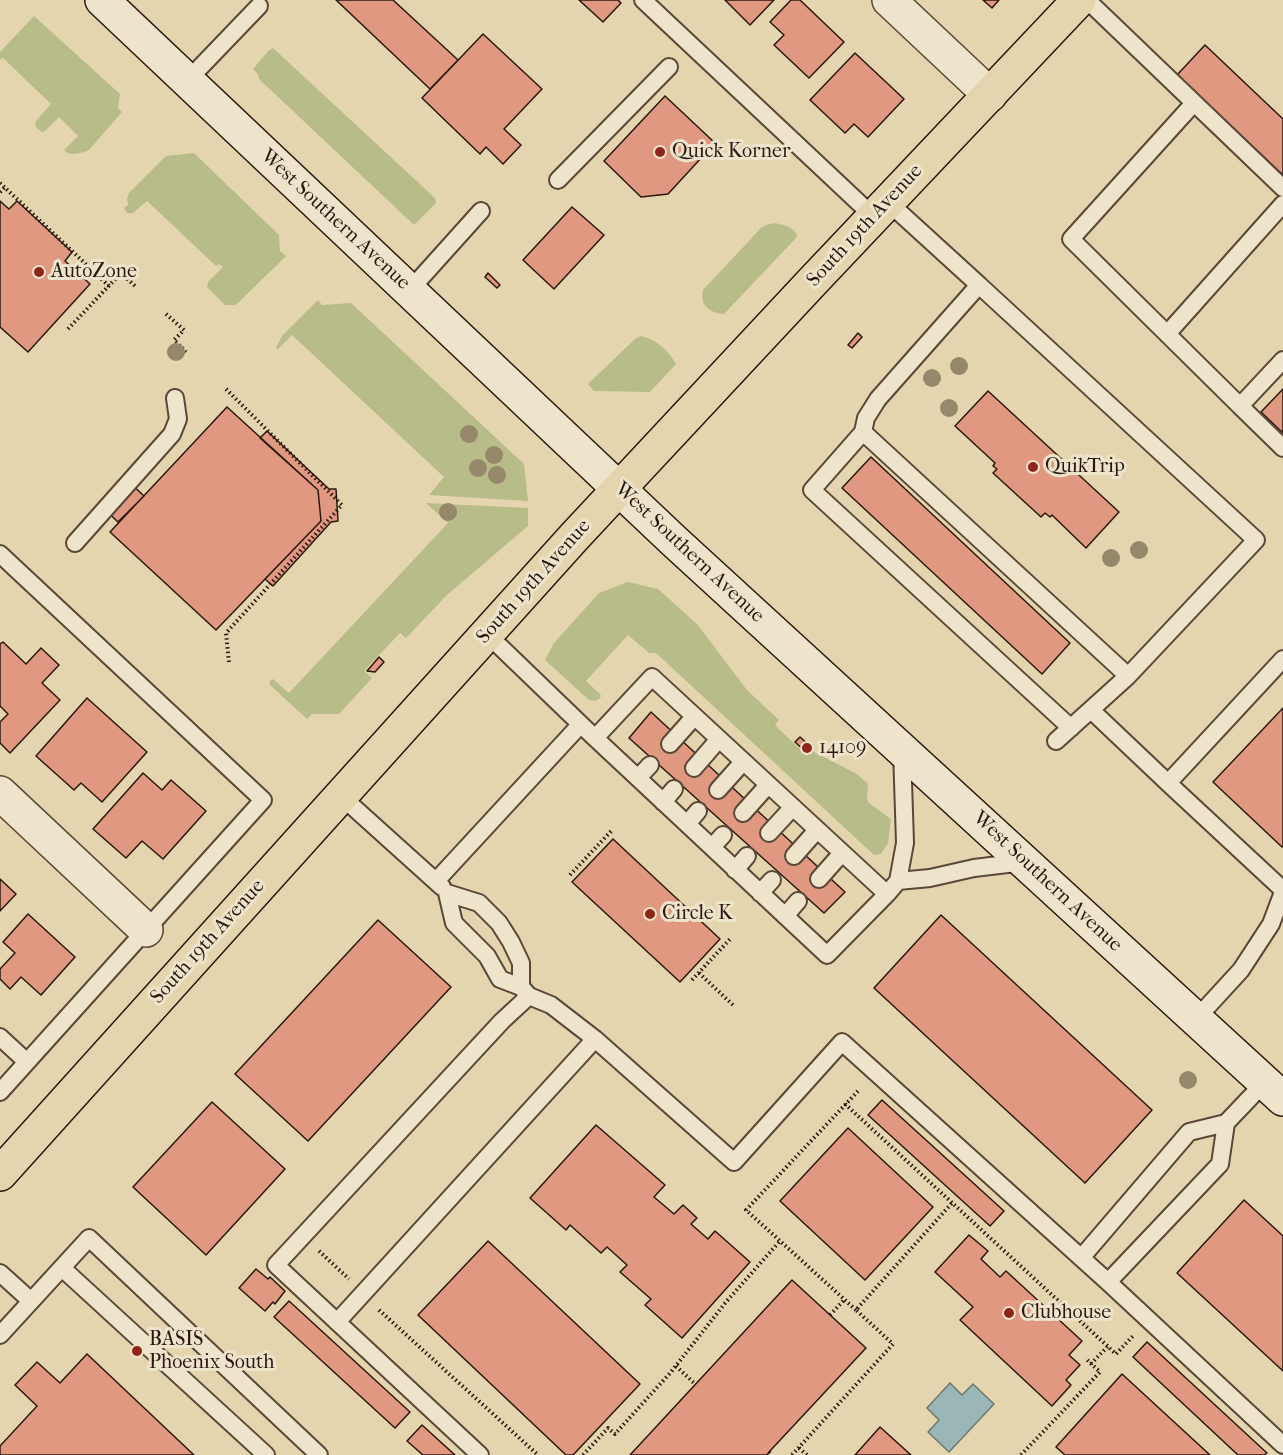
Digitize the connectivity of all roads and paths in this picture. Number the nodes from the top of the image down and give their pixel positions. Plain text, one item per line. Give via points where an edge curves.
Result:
1 (102, 0) edge
2 (643, 0) edge
3 (889, 0) edge
4 (1079, 0) edge
5 (1087, 0) edge
6 (259, 6) dead end
7 (669, 67) dead end
8 (187, 81) junction
9 (990, 95) junction
10 (1194, 102) junction
11 (558, 180) dead end
12 (0, 183) edge
13 (5, 188) junction
14 (1283, 188) edge
15 (0, 192) edge
16 (1283, 204) edge
17 (881, 209) junction
18 (481, 211) dead end
19 (80, 249) dead end
20 (75, 253) junction
21 (979, 285) junction
22 (109, 286) junction
23 (135, 286) dead end
24 (410, 290) junction
25 (166, 314) dead end
26 (68, 329) dead end
27 (1167, 334) junction
28 (186, 352) dead end
29 (1283, 360) edge
30 (226, 389) dead end
31 (175, 398) dead end
32 (1240, 406) junction
33 (863, 432) junction
34 (1283, 448) edge
35 (620, 489) junction
36 (75, 543) dead end
37 (0, 554) edge
38 (487, 634) junction
39 (1283, 659) edge
40 (229, 663) dead end
41 (1128, 676) junction
42 (1091, 710) junction
43 (694, 717) junction
44 (580, 725) junction
45 (1071, 728) junction
46 (595, 738) junction
47 (719, 739) junction
48 (1056, 741) dead end
49 (670, 744) dead end
50 (902, 749) junction
51 (743, 762) junction
52 (650, 765) dead end
53 (694, 768) dead end
54 (638, 778) junction
55 (1168, 783) junction
56 (768, 785) junction
57 (674, 789) dead end
58 (718, 790) dead end
59 (0, 793) edge
60 (341, 795) junction
61 (663, 802) junction
62 (793, 807) junction
63 (698, 811) dead end
64 (743, 813) dead end
65 (687, 824) junction
66 (613, 829) dead end
67 (817, 830) junction
68 (769, 833) dead end
69 (842, 853) junction
70 (747, 856) dead end
71 (794, 856) dead end
72 (1025, 862) junction
73 (735, 870) junction
74 (570, 875) dead end
75 (819, 879) dead end
76 (772, 880) dead end
77 (898, 881) junction
78 (442, 887) junction
79 (1283, 891) edge
80 (760, 893) junction
81 (886, 894) junction
82 (798, 902) dead end
83 (785, 916) junction
84 (146, 930) junction
85 (731, 938) dead end
86 (511, 942) junction
87 (487, 956) junction
88 (699, 973) junction
89 (692, 980) dead end
90 (525, 992) junction
91 (733, 1005) dead end
92 (1196, 1019) junction
93 (0, 1037) edge
94 (595, 1039) junction
95 (27, 1062) junction
96 (875, 1073) junction
97 (1274, 1091) edge
98 (0, 1092) edge
99 (845, 1104) junction
100 (1226, 1123) junction
101 (0, 1174) edge
102 (952, 1203) junction
103 (780, 1241) junction
104 (317, 1249) dead end
105 (1081, 1258) junction
106 (62, 1268) junction
107 (0, 1273) edge
108 (1108, 1282) junction
109 (363, 1293) junction
110 (844, 1300) junction
111 (31, 1301) junction
112 (856, 1310) junction
113 (830, 1315) dead end
114 (1148, 1320) junction
115 (337, 1322) junction
116 (0, 1335) edge
117 (1108, 1347) junction
118 (1085, 1358) dead end
119 (1092, 1364) junction
120 (676, 1366) junction
121 (695, 1384) dead end
122 (1283, 1445) edge
123 (799, 1448) junction
124 (266, 1455) edge
125 (319, 1455) edge
126 (480, 1455) edge
127 (538, 1455) edge
128 (583, 1455) edge
129 (792, 1455) edge
130 (807, 1455) edge
131 (1021, 1455) edge

1 - 8 main road, West Southern Avenue
2 - 17 lane
3 - 9 main road
4 - 9 main road, South 19th Avenue
5 - 10 lane
6 - 8 lane
7 - 11 lane
8 - 24 main road, West Southern Avenue
9 - 17 main road, South 19th Avenue
10 - 14 lane
10 - 27 lane via 1071,239
12 - 13 path
13 - 15 path
13 - 20 path
16 - 27 lane
17 - 21 lane
17 - 35 main road, South 19th Avenue
18 - 24 lane
19 - 20 path
20 - 22 path
21 - 33 lane via 878,399 866,418
21 - 41 lane via 1256,540
22 - 23 path via 121,273
22 - 26 path
24 - 35 main road, West Southern Avenue
25 - 28 path via 184,330 174,340
27 - 32 lane
29 - 32 lane
30 - 40 path via 342,505 226,633
31 - 36 lane via 178,419 172,434
32 - 34 lane
33 - 41 lane
33 - 45 lane via 812,490
35 - 38 main road, South 19th Avenue
35 - 50 main road, West Southern Avenue
37 - 84 lane via 263,800
38 - 44 lane
38 - 60 main road, South 19th Avenue
39 - 55 lane
41 - 42 lane
42 - 45 lane
42 - 55 lane
43 - 46 lane via 652,677
43 - 47 lane
43 - 49 lane
44 - 46 lane
44 - 78 lane
45 - 48 lane
46 - 54 lane
47 - 51 lane
47 - 53 lane
50 - 72 main road, West Southern Avenue
50 - 77 lane via 905,843
51 - 56 lane
51 - 58 lane
52 - 54 lane
54 - 61 lane
55 - 79 lane
56 - 62 lane
56 - 64 lane
57 - 61 lane
59 - 84 main road
60 - 78 lane
60 - 101 main road, South 19th Avenue
61 - 65 lane
62 - 67 lane
62 - 68 lane
63 - 65 lane
65 - 73 lane via 717,841
66 - 74 path
67 - 69 lane
67 - 71 lane
69 - 75 lane
69 - 81 lane
70 - 73 lane
72 - 77 lane
72 - 92 main road, West Southern Avenue
73 - 80 lane
76 - 80 lane
77 - 81 lane
78 - 86 lane via 479,903 500,923
78 - 87 lane via 454,923
79 - 92 lane via 1271,924 1241,970
80 - 83 lane
81 - 83 lane via 827,955
82 - 83 lane
84 - 95 lane
85 - 88 path
86 - 87 lane
86 - 90 lane via 521,963
87 - 90 lane via 500,979
88 - 89 path
88 - 91 path
90 - 94 lane via 551,1005
90 - 115 lane via 276,1265
92 - 97 main road, West Southern Avenue
93 - 95 lane
94 - 96 lane via 734,1162 842,1042
94 - 109 lane
95 - 98 lane
96 - 99 path
96 - 105 lane
97 - 100 lane
99 - 102 path
99 - 103 path via 746,1210
100 - 105 lane via 1190,1132
100 - 108 lane via 1220,1164
102 - 112 path
102 - 117 path
103 - 110 path
103 - 120 path
104 - 109 path
105 - 108 lane
106 - 111 lane
106 - 124 lane
106 - 125 lane via 89,1238
107 - 111 lane
108 - 114 lane
109 - 115 lane
109 - 127 path
110 - 112 path
110 - 113 path
111 - 116 lane
112 - 123 path via 893,1344
114 - 117 path via 1116,1354
114 - 122 lane
115 - 126 lane
117 - 119 path
118 - 119 path
119 - 131 path via 1100,1372
120 - 121 path
120 - 128 path via 615,1434 609,1428
123 - 129 path
123 - 130 path

